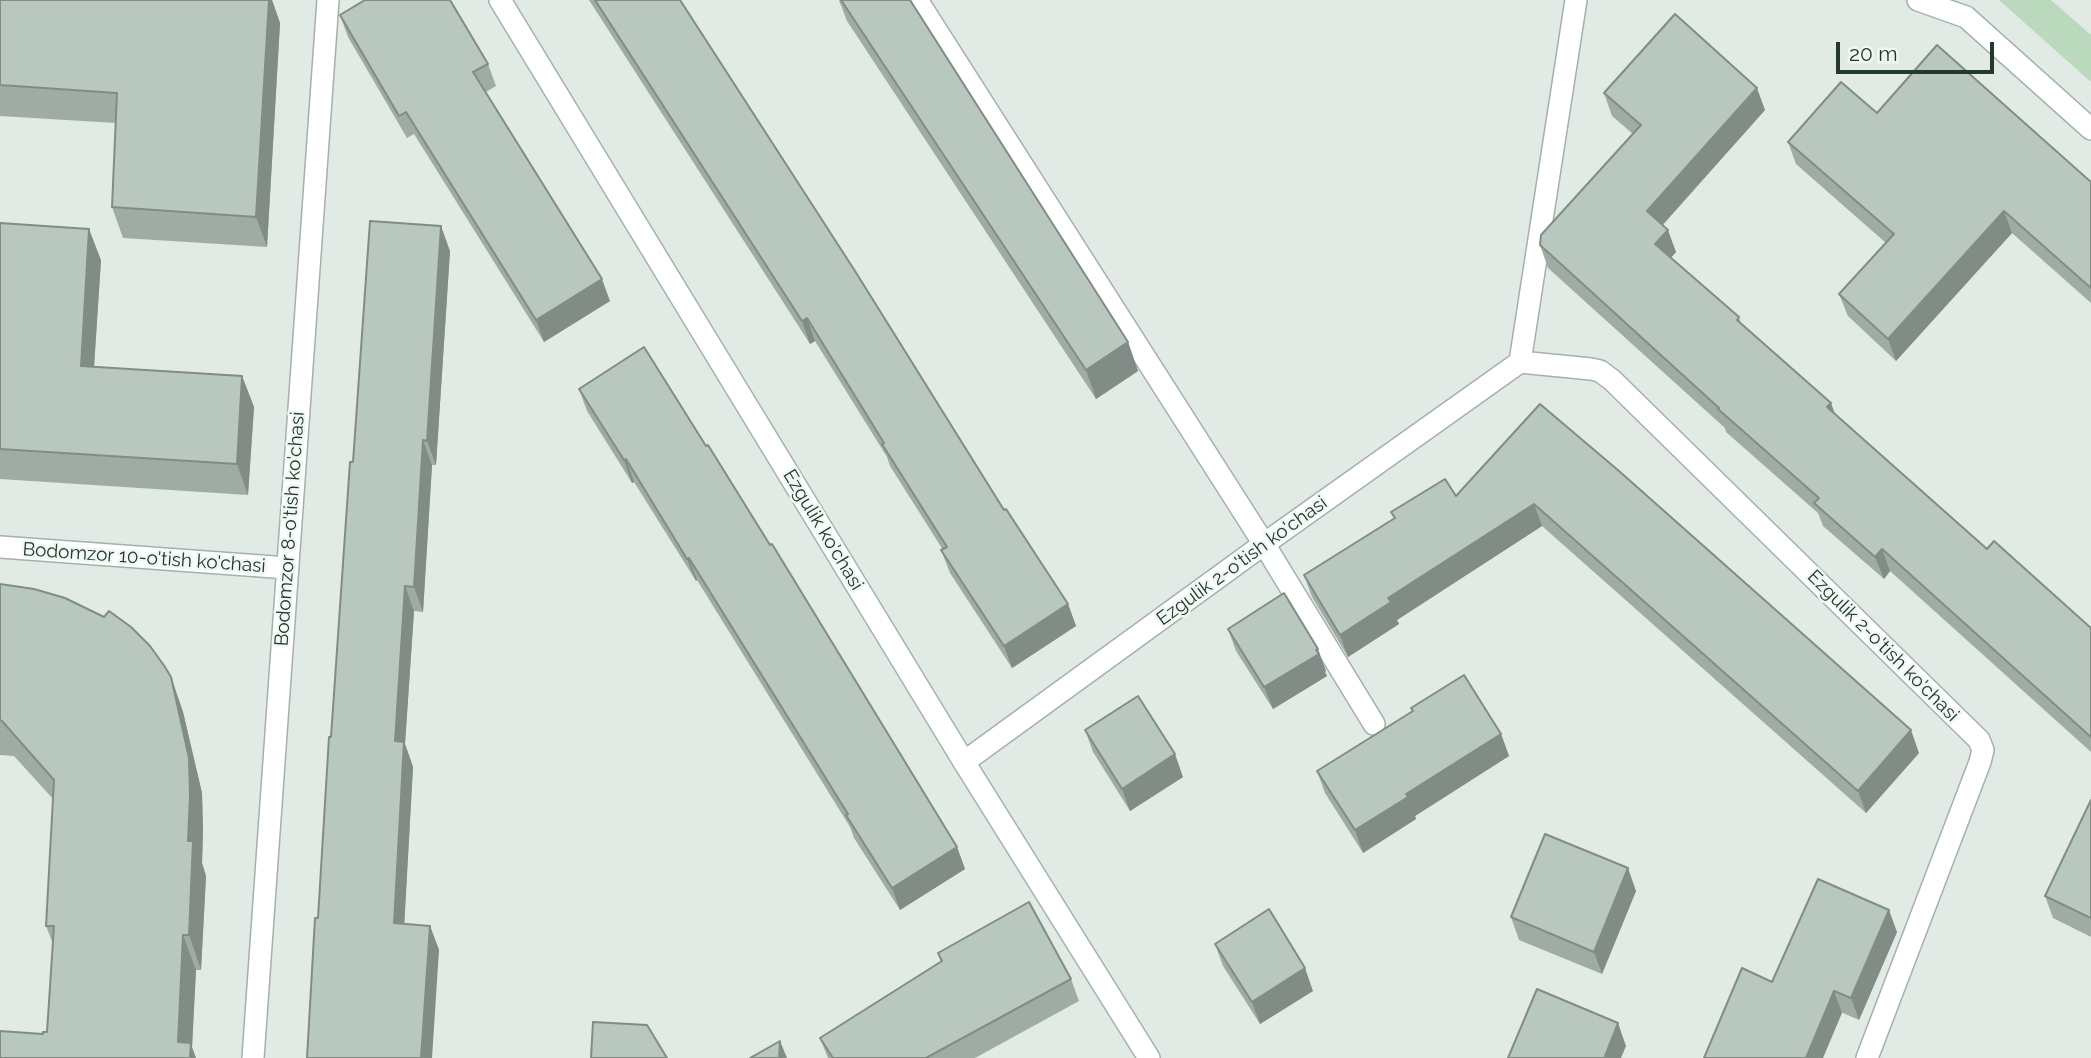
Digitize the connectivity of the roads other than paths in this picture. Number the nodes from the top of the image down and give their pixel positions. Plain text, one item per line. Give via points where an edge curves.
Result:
1 (328, 0) edge
2 (500, 0) edge
3 (917, 0) edge
4 (1576, 0) edge
5 (1918, 0) edge
6 (2091, 128) edge
7 (1521, 362) junction
8 (1264, 544) junction
9 (0, 547) edge
10 (288, 568) junction
11 (1374, 724) dead end
12 (964, 762) junction
13 (253, 1058) edge
14 (1149, 1058) edge
15 (1867, 1058) edge

1 - 10 street, Bodomzor 8-o'tish ko'chasi
2 - 12 street, Ezgulik ko'chasi
3 - 8 street
4 - 7 street
5 - 6 street via 1966,17
7 - 8 street, Ezgulik 2-o'tish ko'chasi
7 - 15 street, Ezgulik 2-o'tish ko'chasi via 1591,369 1612,380 1979,740 1983,750 1980,762
8 - 11 street
8 - 12 street, Ezgulik 2-o'tish ko'chasi
9 - 10 street, Bodomzor 10-o'tish ko'chasi
10 - 13 street, Bodomzor 8-o'tish ko'chasi
12 - 14 street, Ezgulik ko'chasi

